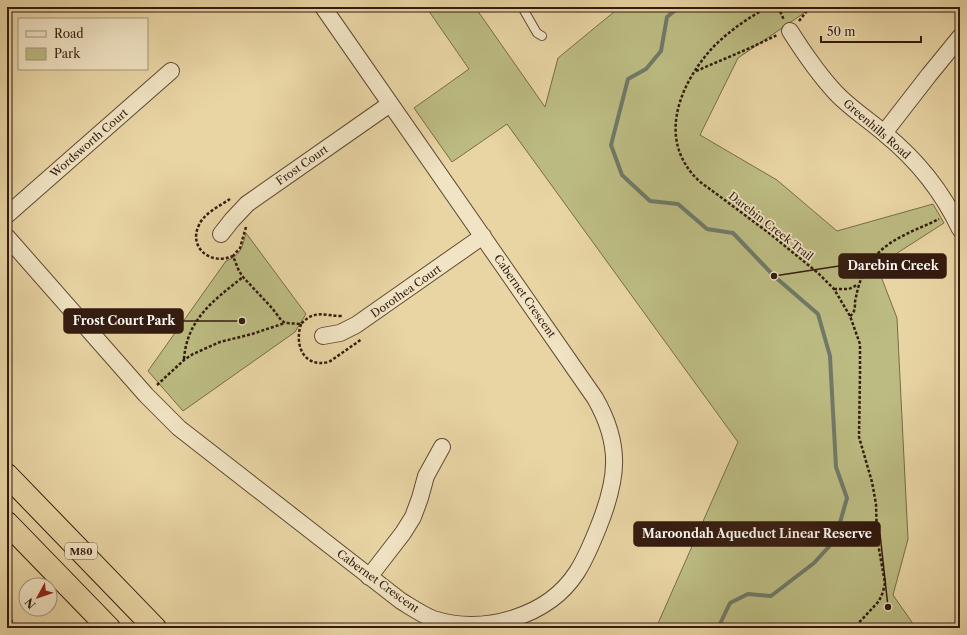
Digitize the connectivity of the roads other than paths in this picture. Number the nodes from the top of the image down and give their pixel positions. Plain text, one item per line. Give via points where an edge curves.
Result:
1 (323, 7) edge
2 (522, 7) edge
3 (788, 29) road end
4 (542, 36) dead end
5 (960, 37) edge
6 (171, 71) dead end
7 (390, 104) junction
8 (884, 133) junction
9 (7, 214) edge
10 (958, 224) edge
11 (221, 234) dead end
12 (484, 236) junction
13 (7, 238) edge
14 (323, 336) dead end
15 (442, 447) dead end
16 (7, 475) edge
17 (7, 523) edge
18 (369, 577) junction
19 (517, 624) edge
20 (109, 628) edge
21 (155, 628) edge

1 - 7 street, Cabernet Crescent
2 - 4 lane via 537,33
3 - 8 street, Greenhills Road via 818,73 836,93
5 - 8 street via 928,74
6 - 9 street, Wordsworth Court
7 - 11 street, Frost Court via 247,204
7 - 12 street, Cabernet Crescent
8 - 10 street, Greenhills Road via 919,166 936,187
12 - 14 street, Dorothea Court via 356,326 340,333
12 - 19 street, Cabernet Crescent via 604,413 610,428 615,459 614,475 603,516 577,573 553,599
13 - 18 street, Cabernet Crescent via 146,395 179,428
15 - 18 street via 426,476 413,517
16 - 21 highway, M80
17 - 20 highway
18 - 19 street, Cabernet Crescent via 418,612 434,619 470,626

